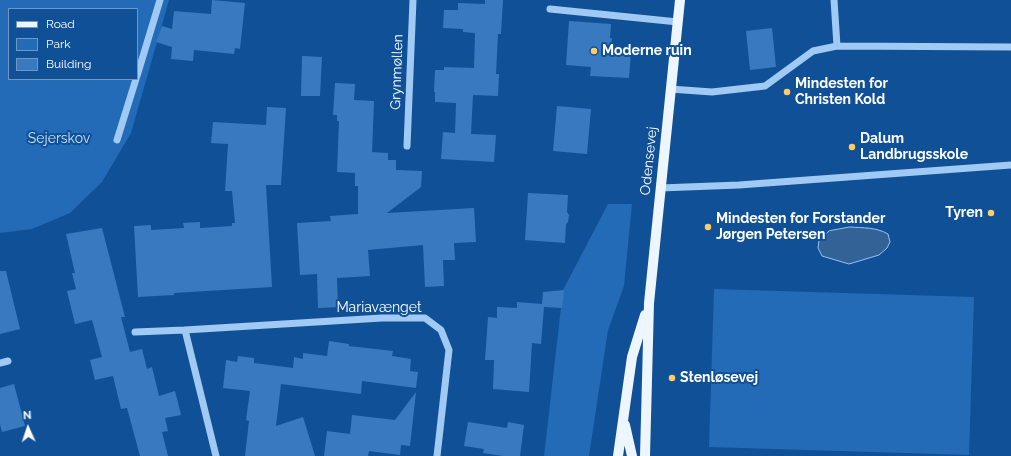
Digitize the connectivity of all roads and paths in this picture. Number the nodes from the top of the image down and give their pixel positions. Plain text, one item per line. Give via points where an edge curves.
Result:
1 (160, 0) edge
2 (413, 0) edge
3 (680, 0) edge
4 (834, 0) edge
5 (550, 9) dead end
6 (678, 22) junction
7 (837, 46) junction
8 (1011, 47) edge
9 (138, 73) edge
10 (136, 80) edge
11 (670, 89) junction
12 (118, 140) dead end
13 (406, 146) dead end
14 (1011, 165) edge
15 (660, 188) junction
16 (649, 303) junction
17 (185, 330) junction
18 (135, 332) dead end
19 (8, 361) dead end
20 (0, 363) edge
21 (623, 417) junction
22 (216, 456) edge
23 (437, 456) edge
24 (618, 456) edge
25 (632, 456) edge
26 (645, 456) edge

1 - 9 street
2 - 13 street, Grynmøllen
3 - 6 main road, Odensevej
4 - 7 street
5 - 6 street
6 - 11 main road, Odensevej
7 - 8 street
7 - 11 street via 813,51 765,86 712,92
10 - 12 street
11 - 15 main road, Odensevej
14 - 15 street via 739,185
15 - 16 main road, Odensevej
16 - 21 main road, Odensevej via 632,358
16 - 26 main road, Odensevej
17 - 18 street, Mariavænget
17 - 22 street
17 - 23 street, Mariavænget via 382,318 425,318 441,330 449,350
19 - 20 street
21 - 24 main road, Odensevej
21 - 25 main road

